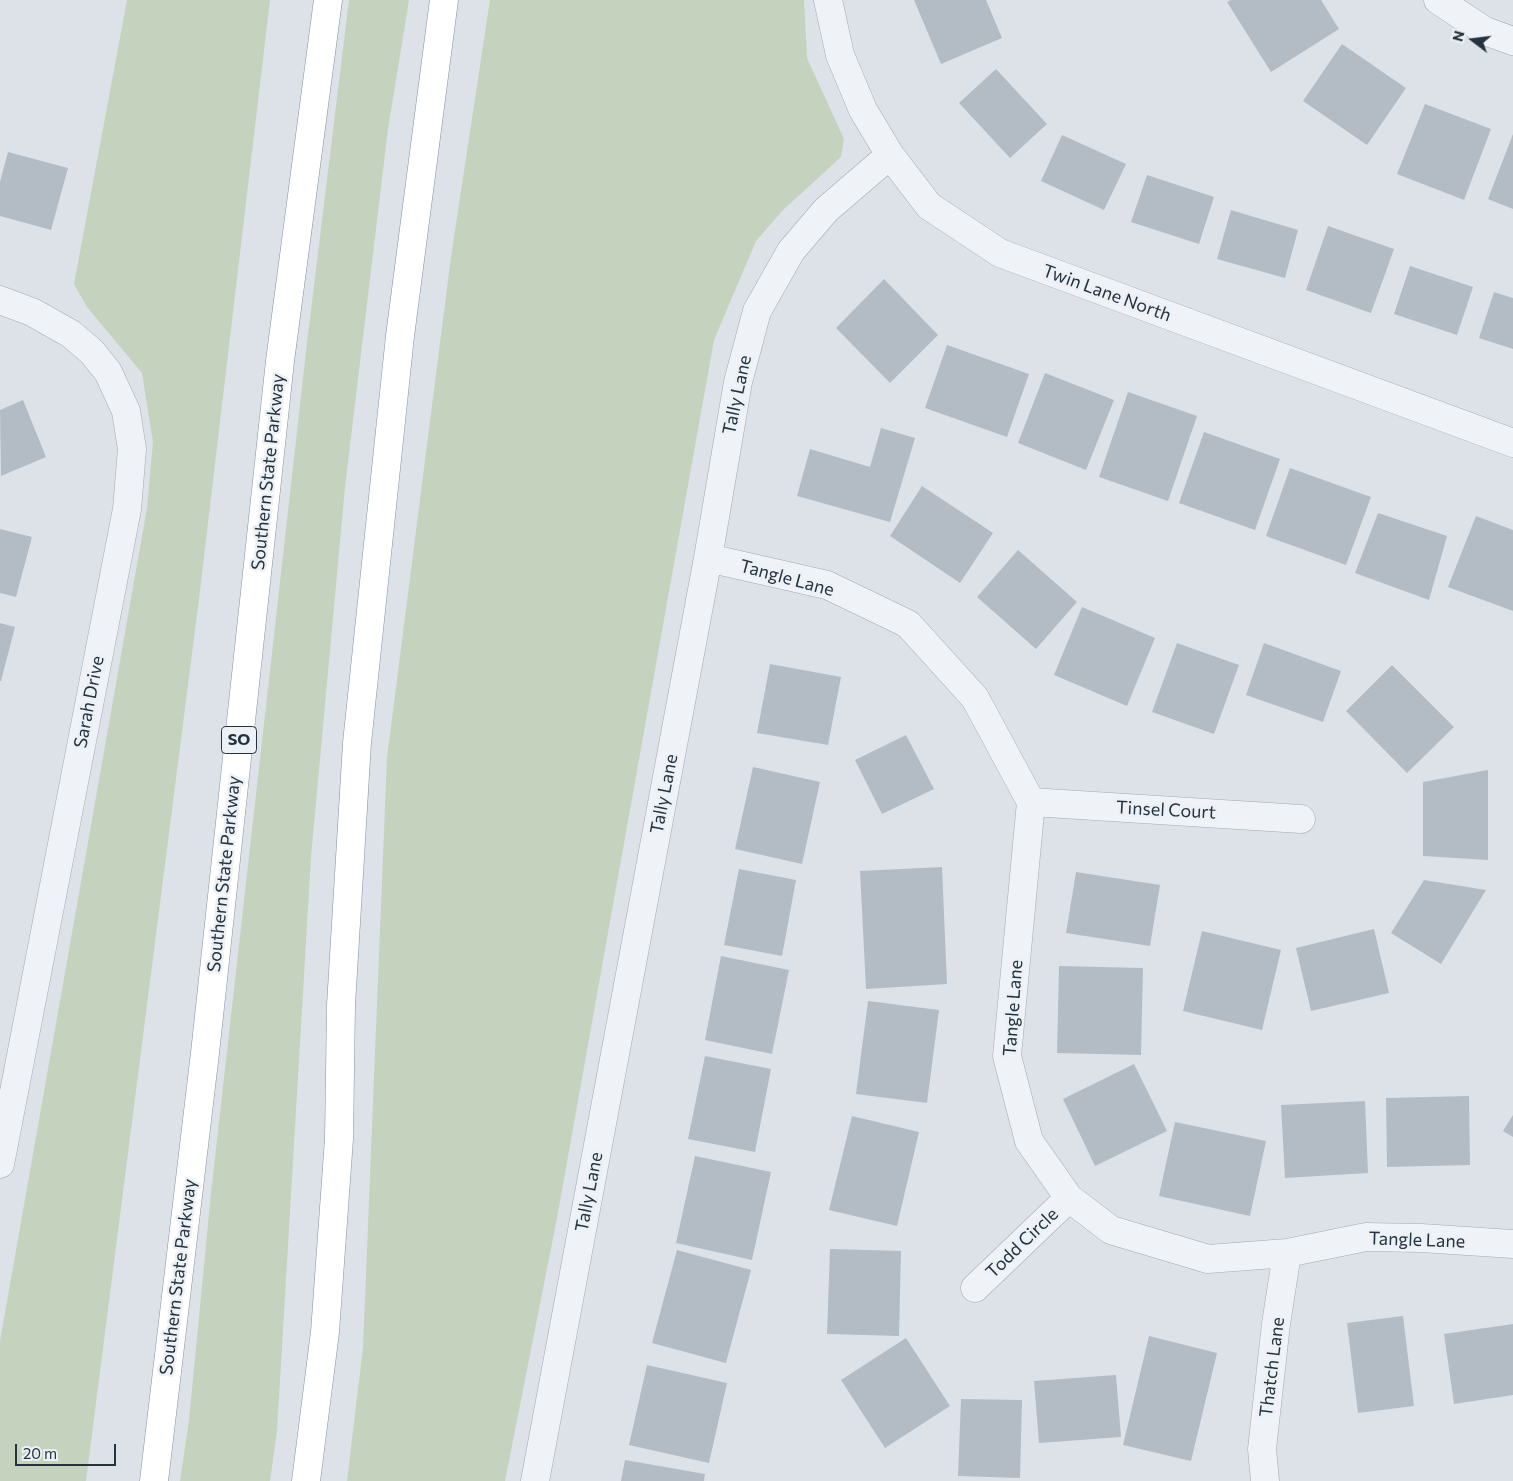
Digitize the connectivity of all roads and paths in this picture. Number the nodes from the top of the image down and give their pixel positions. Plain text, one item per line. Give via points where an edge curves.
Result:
1 (328, 0) edge
2 (444, 0) edge
3 (828, 0) edge
4 (1438, 0) edge
5 (1513, 41) edge
6 (890, 155) junction
7 (0, 300) edge
8 (1513, 443) edge
9 (708, 558) junction
10 (1031, 802) junction
11 (1301, 819) dead end
12 (0, 1164) edge
13 (1069, 1198) junction
14 (1513, 1244) edge
15 (1287, 1253) junction
16 (975, 1288) dead end
17 (154, 1481) edge
18 (306, 1481) edge
19 (535, 1481) edge
20 (1265, 1481) edge

1 - 17 highway, Southern State Parkway / SO via 280,361 206,1043
2 - 18 highway via 400,336 357,743 341,1006 339,1139 324,1332
3 - 6 street, Twin Lane North via 840,55 863,110
4 - 5 street via 1485,31
6 - 8 street, Twin Lane North via 929,206 1000,253
6 - 9 street, Tally Lane via 826,210 791,251 757,311 738,382
7 - 12 street, Sarah Drive via 32,312 71,334 92,352 108,372 126,411 132,449 126,509
9 - 10 street, Tangle Lane via 827,585 908,624 975,698
9 - 19 street, Tally Lane
10 - 11 street, Tinsel Court
10 - 13 street, Tangle Lane via 1007,1056 1029,1141
13 - 15 street, Tangle Lane via 1111,1230 1208,1259
13 - 16 street, Todd Circle
14 - 15 street, Tangle Lane via 1366,1237
15 - 20 street, Thatch Lane via 1262,1449

